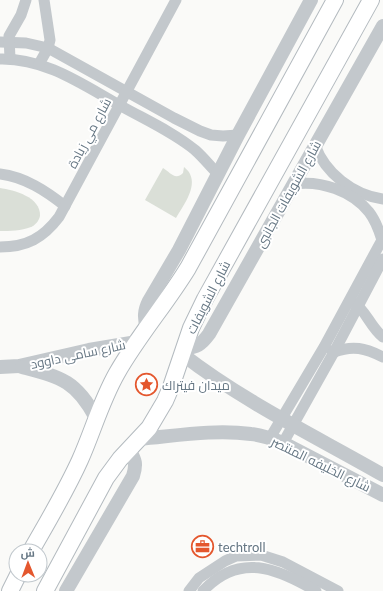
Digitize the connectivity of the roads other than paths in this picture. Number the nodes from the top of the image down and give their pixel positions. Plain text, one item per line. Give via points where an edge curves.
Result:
1 (26, 0) edge
2 (44, 0) edge
3 (311, 0) edge
4 (335, 0) edge
5 (371, 0) edge
6 (174, 1) edge
7 (383, 26) edge
8 (4, 42) edge
9 (48, 48) junction
10 (5, 59) edge
11 (39, 64) junction
12 (126, 92) junction
13 (119, 106) junction
14 (238, 135) junction
15 (315, 145) junction
16 (0, 174) edge
17 (218, 174) junction
18 (294, 184) junction
19 (383, 199) edge
20 (65, 206) junction
21 (382, 239) edge
22 (0, 247) edge
23 (383, 259) edge
24 (354, 303) junction
25 (147, 328) junction
26 (383, 337) edge
27 (137, 342) junction
28 (324, 347) junction
29 (183, 351) junction
30 (334, 352) junction
31 (383, 357) edge
32 (19, 366) junction
33 (0, 367) edge
34 (96, 418) junction
35 (287, 422) junction
36 (270, 438) junction
37 (134, 444) junction
38 (283, 444) junction
39 (383, 474) edge
40 (383, 495) edge
41 (35, 543) edge
42 (313, 587) edge
43 (45, 591) edge
44 (66, 591) edge
45 (189, 591) edge
46 (204, 591) edge
47 (338, 591) edge

1 - 8 street via 21,15
2 - 9 street via 50,32
3 - 14 street
4 - 25 main road via 188,268
5 - 29 main road, شارع الشويفات via 205,300
6 - 12 street, شارع مي زيادة
7 - 15 street, شارع الشويفات الجانبى
8 - 9 street
8 - 10 street
9 - 11 street
9 - 12 street
10 - 11 street
11 - 13 street via 66,75
12 - 13 street, شارع مي زيادة
12 - 14 street via 200,131 211,135
13 - 17 street via 185,142
13 - 20 street, شارع مي زيادة
14 - 17 street
15 - 18 street, شارع الشويفات الجانبى
15 - 19 street via 322,161 337,177 368,195
16 - 20 street via 30,182
17 - 25 street via 179,250 149,301 144,319
18 - 21 street via 310,182 326,185 356,199 370,213
18 - 29 street, شارع الشويفات الجانبى via 209,334 202,343
20 - 22 street, شارع مي زيادة via 51,228 41,236 17,246
21 - 24 street
23 - 24 street
24 - 26 street
24 - 28 street
24 - 30 street
25 - 27 main road
27 - 32 street, شارع سامى داوود
27 - 34 main road via 116,374
28 - 30 street
28 - 35 street
29 - 35 street, شارع الخليفه المنتصر via 205,371
29 - 37 main road, شارع الشويفات via 165,401 149,428
30 - 31 street via 353,348 369,350
30 - 35 street
32 - 33 street, شارع سامى داوود
32 - 34 street, شارع سامى داوود via 52,374 66,381 89,404
34 - 41 main road via 80,462
35 - 36 street
35 - 38 street
35 - 39 street, شارع الخليفه المنتصر
36 - 37 street, شارع الخليفه المنتصر via 251,434 201,434
36 - 38 street, شارع الخليفه المنتصر
37 - 43 main road, شارع الشويفات via 106,478
37 - 44 street via 134,476
38 - 40 street, شارع الخليفه المنتصر
42 - 45 street via 283,562 261,555 246,555 224,561 199,578
42 - 46 street via 276,571 252,567 232,571 220,577
42 - 47 street

